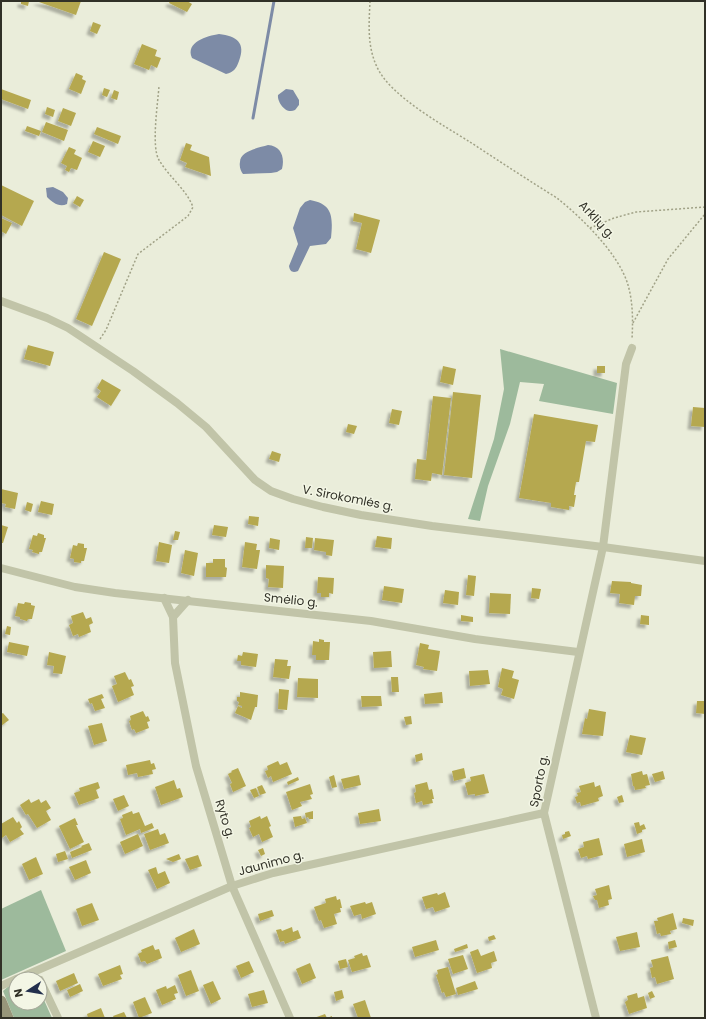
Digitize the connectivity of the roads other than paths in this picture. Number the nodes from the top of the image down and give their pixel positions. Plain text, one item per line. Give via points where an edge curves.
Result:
1 (1, 300) edge
2 (632, 348) road end
3 (602, 546) junction
4 (705, 561) edge
5 (1, 568) edge
6 (164, 598) junction
7 (188, 600) junction
8 (173, 617) junction
9 (578, 652) junction
10 (544, 813) junction
11 (232, 886) junction
12 (36, 971) edge
13 (48, 996) edge
14 (1, 1001) edge
15 (8, 1018) edge
16 (58, 1018) edge
17 (290, 1018) edge
18 (596, 1018) edge

1 - 3 street, V. Sirokomlės g. via 68,328 177,403 206,427 256,480 271,491 293,500 361,515
2 - 3 street via 626,364
3 - 4 street, V. Sirokomlės g.
3 - 9 street, Sporto g.
5 - 6 street, Smėlio g. via 75,587
6 - 7 street, Smėlio g.
6 - 8 street, Ryto g.
7 - 8 street
7 - 9 street, Smėlio g. via 371,620 475,639
8 - 11 street, Ryto g. via 175,664 196,766
9 - 10 street, Sporto g.
10 - 11 street, Jaunimo g. via 273,873
10 - 18 street, Sporto g.
11 - 12 street, Jaunimo g.
11 - 17 street, Ryto g.
13 - 16 street
14 - 15 main road

